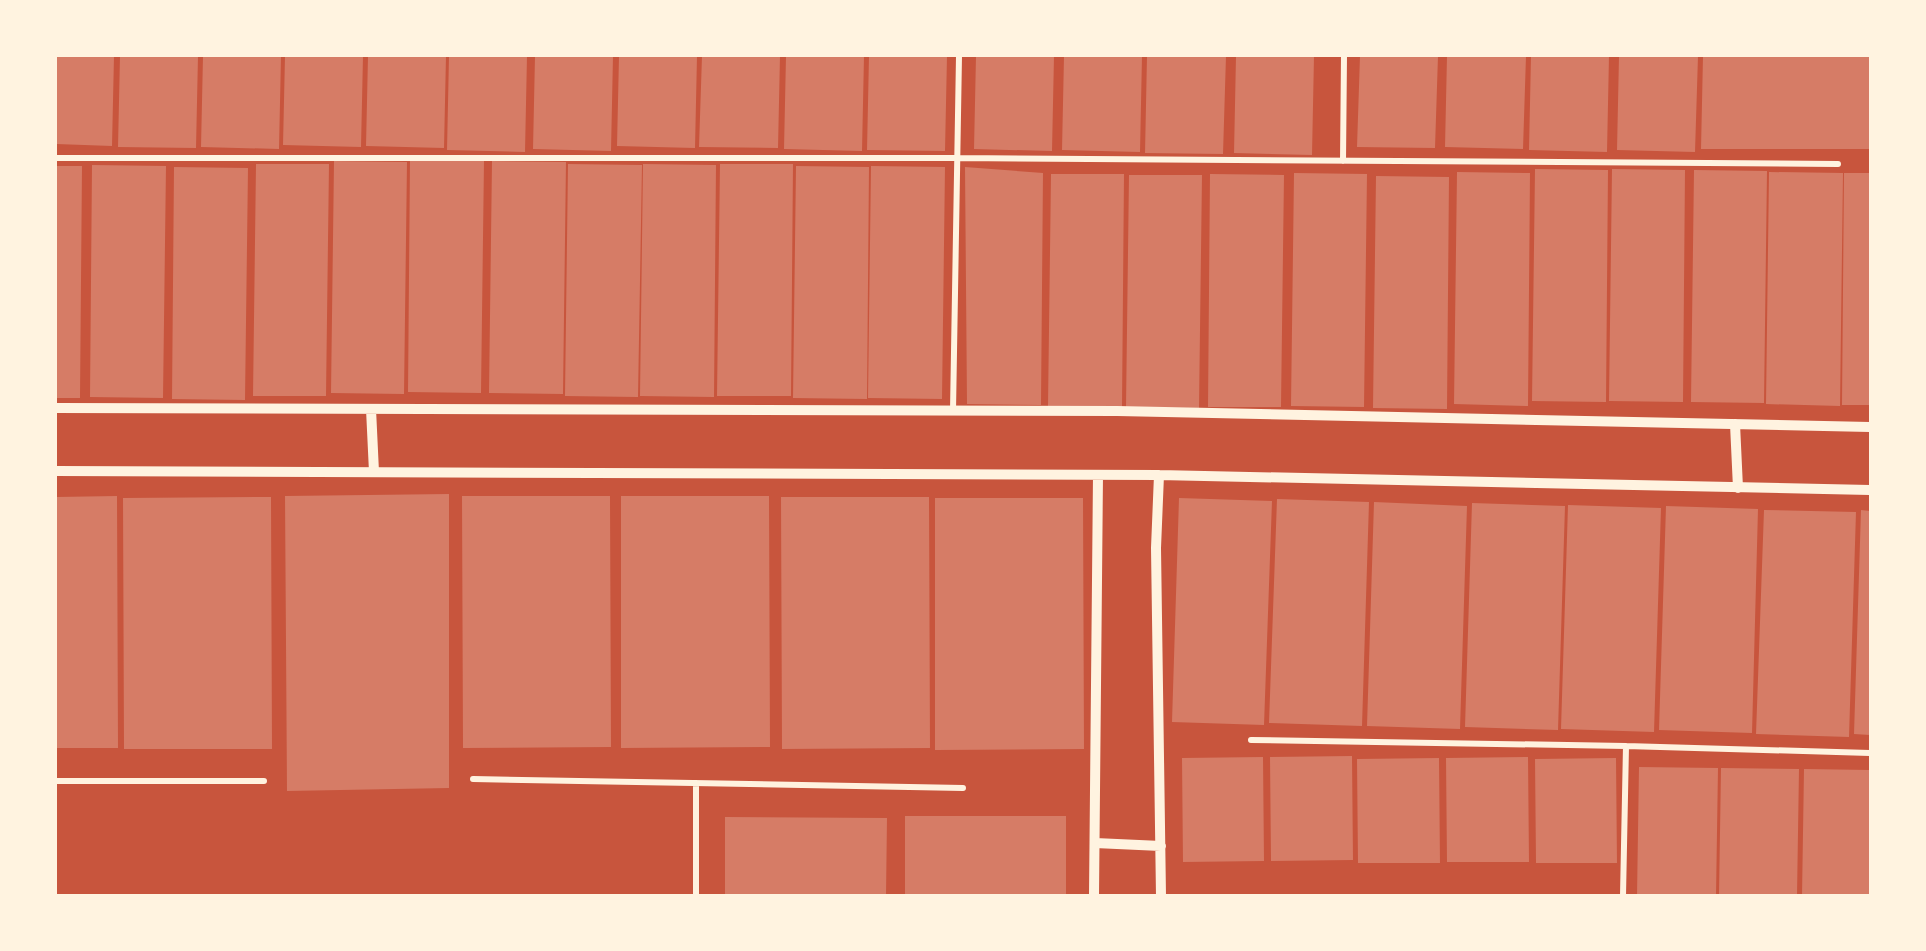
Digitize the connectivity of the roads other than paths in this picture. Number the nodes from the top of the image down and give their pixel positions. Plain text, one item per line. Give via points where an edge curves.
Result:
1 (959, 56) edge
2 (1344, 56) edge
3 (56, 158) edge
4 (958, 158) junction
5 (1343, 161) junction
6 (1838, 164) dead end
7 (56, 408) edge
8 (371, 409) junction
9 (953, 411) junction
10 (1735, 424) junction
11 (1870, 427) edge
12 (56, 471) edge
13 (374, 472) junction
14 (1098, 475) junction
15 (1159, 475) junction
16 (1738, 488) junction
17 (1870, 490) edge
18 (1251, 740) dead end
19 (1626, 746) junction
20 (1870, 753) edge
21 (472, 780) dead end
22 (56, 781) edge
23 (264, 781) dead end
24 (696, 783) junction
25 (963, 788) dead end
26 (1095, 843) junction
27 (1161, 846) junction
28 (696, 896) edge
29 (1094, 896) edge
30 (1161, 896) edge
31 (1623, 896) edge

1 - 4 street
2 - 5 street
3 - 4 street
4 - 5 street
4 - 9 street
5 - 6 street
7 - 8 street
8 - 9 street
8 - 13 street
9 - 10 street
10 - 11 street
10 - 16 street
12 - 13 street
13 - 14 street
14 - 15 street
14 - 26 street
15 - 16 street
15 - 27 street via 1156,548
16 - 17 street
18 - 19 street
19 - 20 street
19 - 31 street
21 - 24 street
22 - 23 street
24 - 25 street
24 - 28 street
26 - 27 street
26 - 29 street
27 - 30 street

